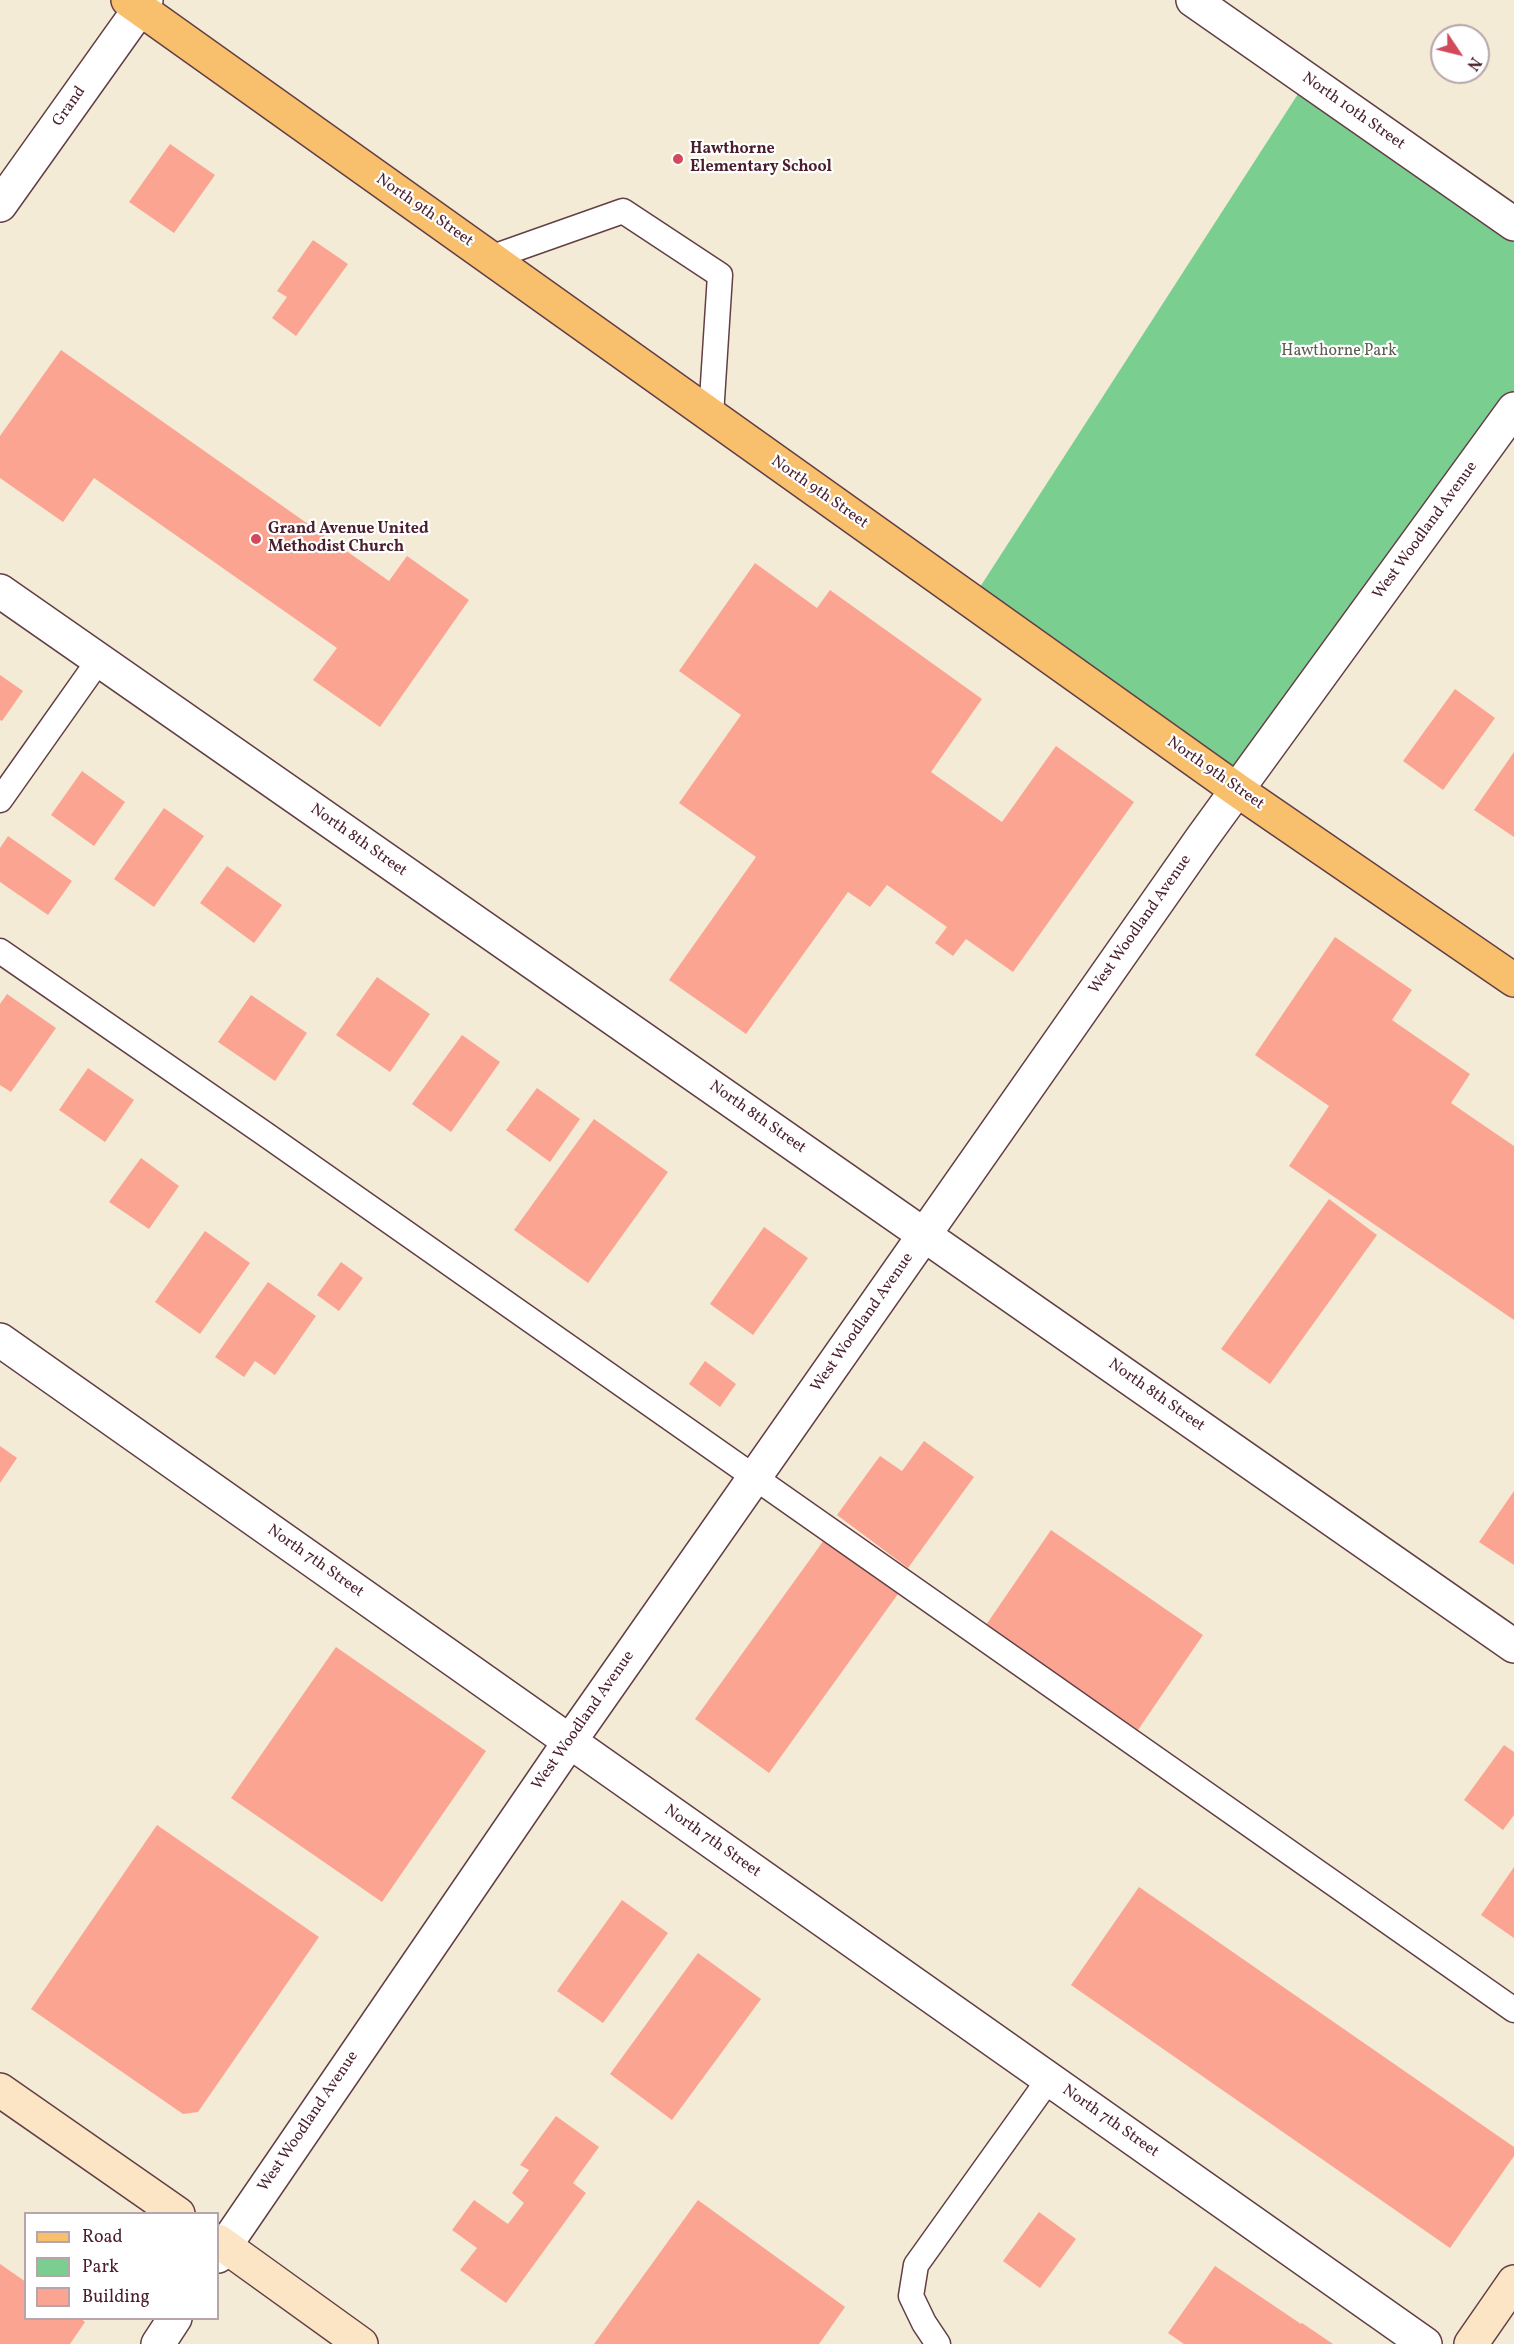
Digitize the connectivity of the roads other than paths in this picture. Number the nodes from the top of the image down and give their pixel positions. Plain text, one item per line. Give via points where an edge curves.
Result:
1 (1193, 0) edge
2 (138, 3) edge
3 (0, 205) edge
4 (1514, 224) edge
5 (490, 258) junction
6 (1514, 409) edge
7 (711, 415) junction
8 (0, 591) edge
9 (99, 660) junction
10 (1237, 790) junction
11 (0, 800) edge
12 (0, 951) edge
13 (1514, 981) edge
14 (924, 1235) junction
15 (0, 1340) edge
16 (754, 1478) junction
17 (1514, 1646) edge
18 (570, 1742) junction
19 (1514, 2010) edge
20 (1049, 2079) junction
21 (0, 2090) edge
22 (175, 2212) edge
23 (220, 2248) edge
24 (1514, 2282) edge
25 (174, 2320) edge
26 (158, 2344) edge
27 (361, 2344) edge
28 (938, 2344) edge
29 (1425, 2344) edge
30 (1471, 2344) edge

1 - 4 street, North 10th Street
2 - 3 street, Grand
2 - 5 main road, North 9th Street
5 - 7 main road, North 9th Street
5 - 7 lane via 623,211 720,275
6 - 10 street, West Woodland Avenue
7 - 10 main road, North 9th Street
8 - 9 street, North 8th Street
9 - 11 lane
9 - 14 street, North 8th Street
10 - 13 main road, North 9th Street
10 - 14 street, West Woodland Avenue
12 - 16 lane
14 - 16 street, West Woodland Avenue
14 - 17 street, North 8th Street
15 - 18 street, North 7th Street
16 - 18 street, West Woodland Avenue
16 - 19 lane
18 - 20 street, North 7th Street
18 - 23 street, West Woodland Avenue
20 - 28 lane via 916,2265 911,2296
20 - 29 street, North 7th Street
21 - 22 main road
23 - 27 main road
24 - 30 main road
25 - 26 street

